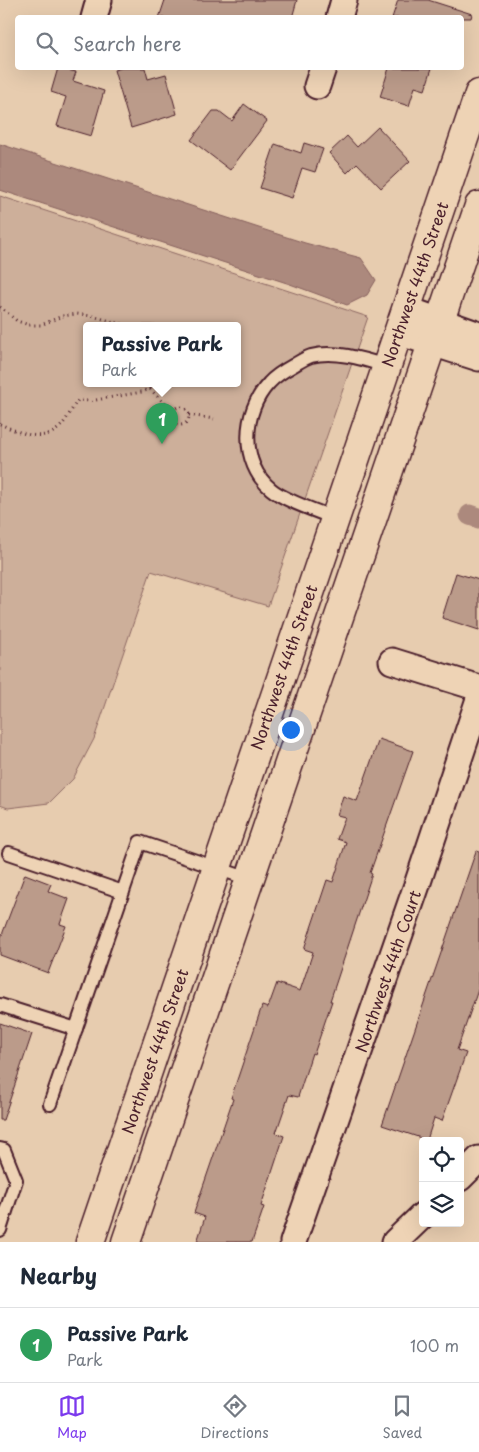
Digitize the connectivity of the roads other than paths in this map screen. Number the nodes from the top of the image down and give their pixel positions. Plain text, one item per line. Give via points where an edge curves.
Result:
1 (99, 0) edge
2 (344, 0) edge
3 (95, 15) edge
4 (340, 15) edge
5 (479, 94) edge
6 (479, 206) edge
7 (402, 321) junction
8 (436, 332) junction
9 (479, 336) edge
10 (479, 358) edge
11 (386, 366) junction
12 (334, 518) junction
13 (392, 661) dead end
14 (479, 688) edge
15 (479, 699) edge
16 (9, 853) dead end
17 (215, 868) junction
18 (250, 879) junction
19 (123, 892) junction
20 (0, 1005) edge
21 (76, 1029) junction
22 (50, 1104) dead end
23 (0, 1149) edge
24 (479, 1160) edge
25 (464, 1174) edge
26 (419, 1219) edge
27 (0, 1230) edge
28 (90, 1242) edge
29 (126, 1242) edge
30 (293, 1242) edge
31 (395, 1242) edge

1 - 3 street
2 - 4 street
5 - 7 street, Northwest 44th Street
6 - 8 street
7 - 8 street
7 - 11 street, Northwest 44th Street
8 - 9 street
8 - 10 street
8 - 18 street
11 - 12 street, Northwest 44th Street
11 - 12 lane via 347,356 309,356 268,384 252,414 247,445 261,478 272,490
12 - 17 street, Northwest 44th Street
13 - 14 street
15 - 30 street, Northwest 44th Court
16 - 19 lane
17 - 18 lane
17 - 19 lane via 140,842
17 - 28 street, Northwest 44th Street
18 - 29 street
19 - 21 lane
20 - 21 lane
21 - 22 lane
23 - 27 lane via 4,1150 16,1180
24 - 25 street
26 - 31 street

